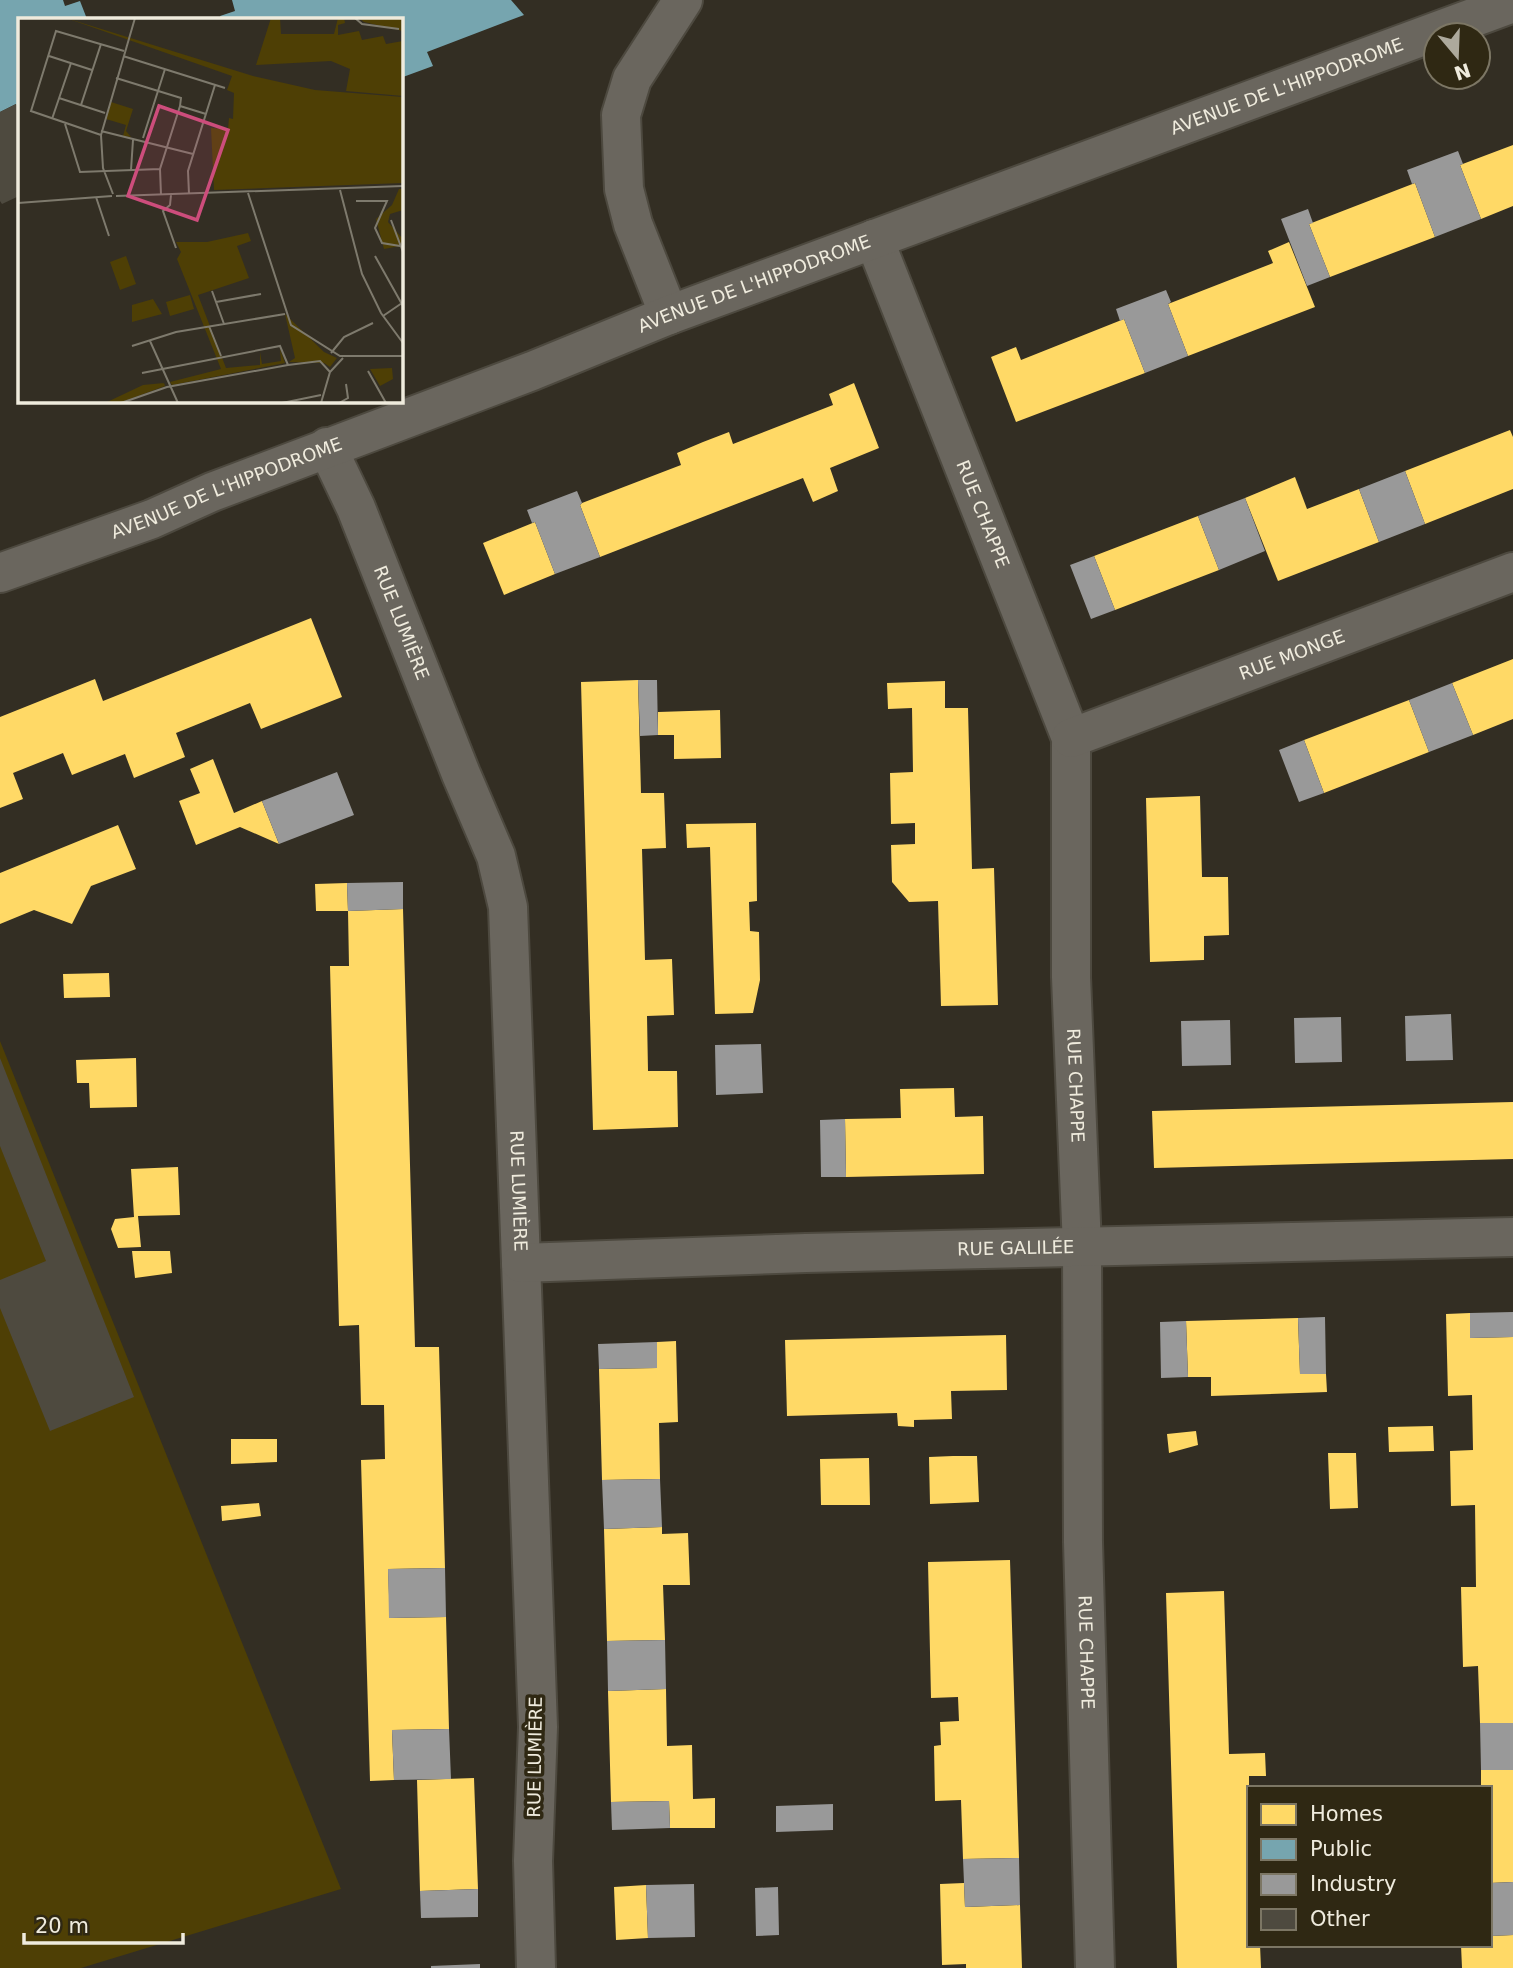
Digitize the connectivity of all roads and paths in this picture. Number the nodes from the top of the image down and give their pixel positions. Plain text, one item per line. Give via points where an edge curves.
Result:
1 (683, 0) edge
2 (1513, 3) edge
3 (874, 239) junction
4 (669, 315) junction
5 (327, 447) junction
6 (1513, 572) edge
7 (0, 573) edge
8 (1071, 738) junction
9 (1513, 1237) edge
10 (1082, 1247) junction
11 (520, 1263) junction
12 (536, 1968) edge
13 (1096, 1968) edge

1 - 4 street via 632,79 621,114 624,189
2 - 3 street, AVENUE DE L'HIPPODROME
3 - 4 street, AVENUE DE L'HIPPODROME
3 - 8 street, RUE CHAPPE
4 - 5 street, AVENUE DE L'HIPPODROME
5 - 7 street, AVENUE DE L'HIPPODROME via 152,519
5 - 11 street, RUE LUMIÈRE via 356,508 501,872 508,907
6 - 8 street, RUE MONGE
8 - 10 street, RUE CHAPPE via 1070,977
9 - 10 street, RUE GALILÉE
10 - 11 street, RUE GALILÉE
10 - 13 street, RUE CHAPPE via 1083,1542
11 - 12 street, RUE LUMIÈRE via 538,1727 533,1861

